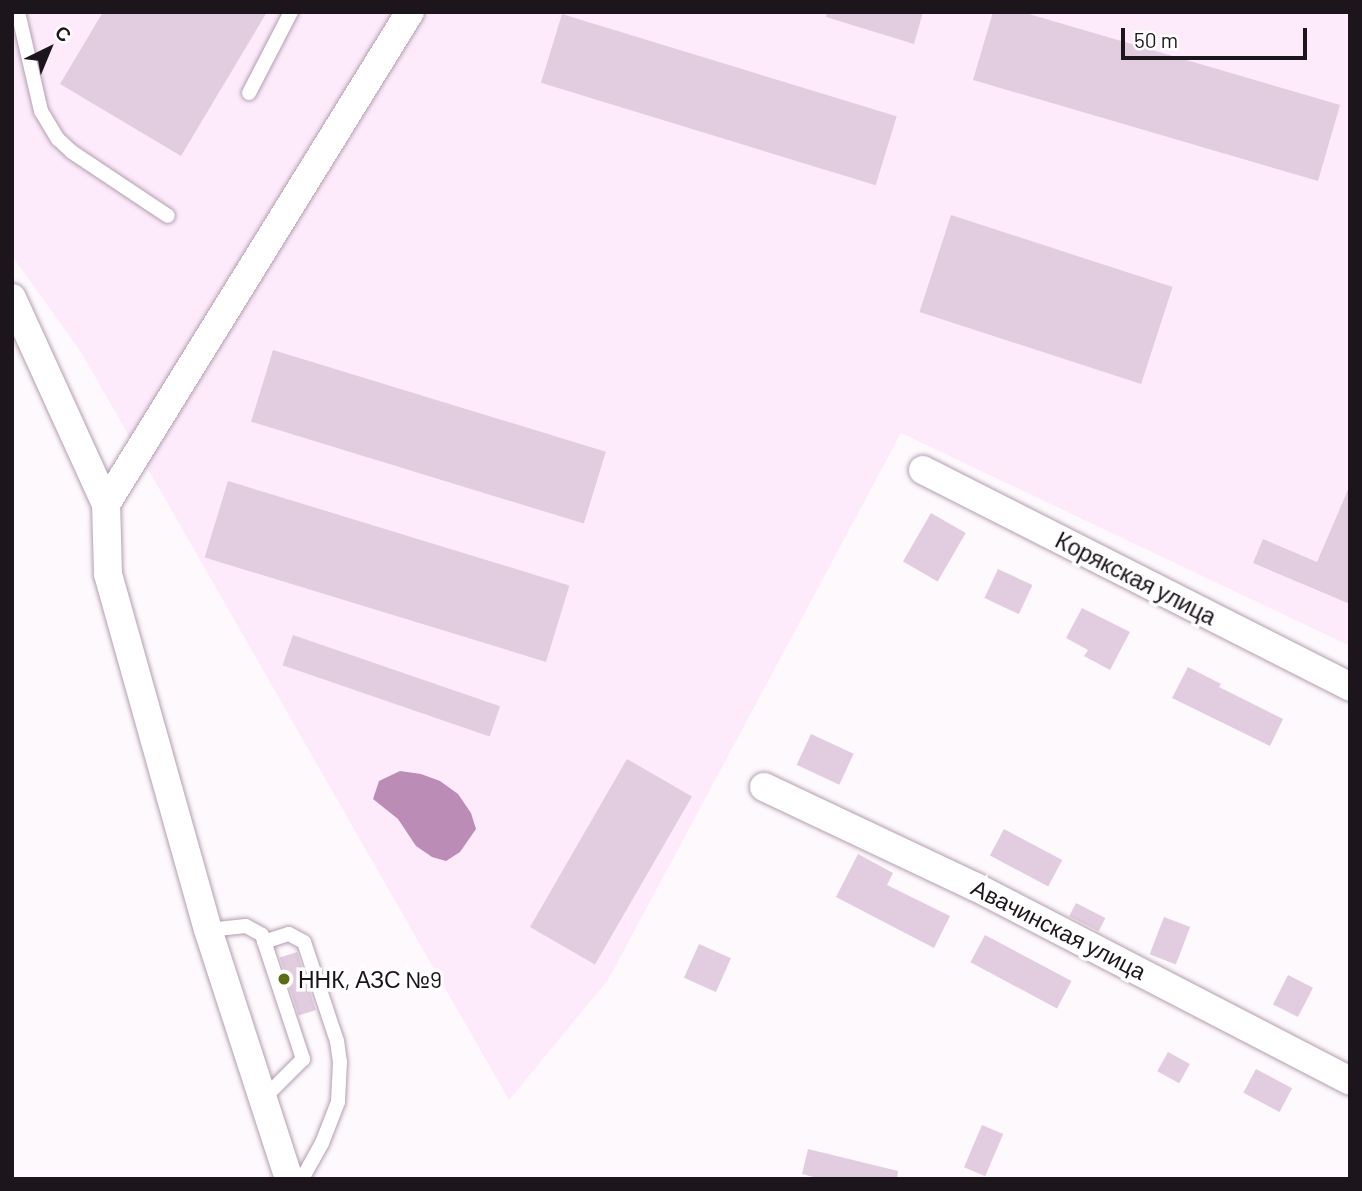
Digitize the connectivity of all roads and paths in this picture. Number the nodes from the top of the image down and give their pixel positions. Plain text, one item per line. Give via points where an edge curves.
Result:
1 (18, 12) edge
2 (291, 12) edge
3 (410, 12) edge
4 (249, 93) dead end
5 (168, 216) dead end
6 (12, 298) edge
7 (923, 470) dead end
8 (106, 504) junction
9 (1350, 687) edge
10 (764, 787) dead end
11 (208, 930) junction
12 (264, 942) junction
13 (1350, 1081) edge
14 (262, 1100) junction
15 (289, 1179) edge
16 (302, 1179) edge

1 - 5 lane via 41,111 58,139
2 - 4 lane
3 - 8 street
6 - 8 street
7 - 9 street, Корякская улица
8 - 11 street via 108,574
10 - 13 street, Авачинская улица via 988,893
11 - 12 lane via 246,926 255,929
11 - 14 street
12 - 14 lane via 303,1059
12 - 16 lane via 289,934 304,942 337,1041 338,1102
14 - 15 street

